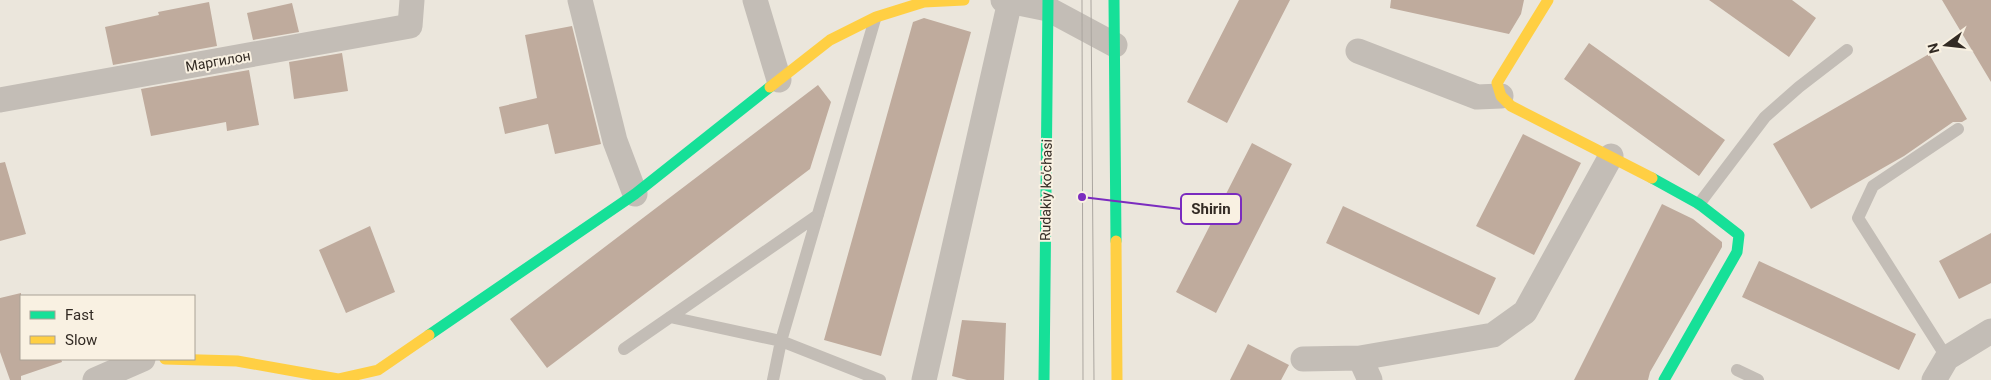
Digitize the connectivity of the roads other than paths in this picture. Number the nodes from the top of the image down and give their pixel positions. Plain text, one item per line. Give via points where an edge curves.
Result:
1 (412, 0) edge
2 (580, 0) edge
3 (755, 0) edge
4 (964, 0) edge
5 (1114, 0) edge
6 (1548, 0) edge
7 (1007, 1) edge
8 (1048, 5) edge
9 (876, 17) junction
10 (1114, 46) junction
11 (1847, 50) dead end
12 (1358, 51) dead end
13 (779, 80) junction
14 (1501, 96) junction
15 (0, 100) edge
16 (1958, 129) dead end
17 (1611, 156) junction
18 (635, 194) junction
19 (1699, 204) junction
20 (818, 215) junction
21 (670, 317) junction
22 (1991, 331) edge
23 (781, 341) junction
24 (624, 348) dead end
25 (1947, 358) junction
26 (1303, 359) dead end
27 (141, 360) edge
28 (189, 360) edge
29 (1365, 369) edge
30 (1737, 370) dead end
31 (95, 380) edge
32 (773, 380) edge
33 (880, 380) edge
34 (924, 380) edge
35 (1044, 380) edge
36 (1117, 380) edge
37 (1664, 380) edge
38 (1758, 380) edge
39 (1934, 380) edge

1 - 15 street, Маргилон via 410,26
2 - 18 street via 615,141
3 - 13 street
4 - 9 street via 924,2
5 - 10 street
6 - 14 street via 1497,83
7 - 8 street
7 - 34 street
8 - 10 street
8 - 35 street, Rudakiy ko'chasi
9 - 13 street via 830,40
9 - 20 lane
10 - 36 street
11 - 19 lane via 1765,117
12 - 14 street via 1477,97
13 - 18 street
14 - 17 street via 1511,106
16 - 25 lane via 1873,186 1858,218
17 - 19 street
17 - 29 street via 1524,312 1494,335
18 - 28 street via 378,370 338,379 237,362
19 - 37 street via 1739,235 1737,252
20 - 21 lane
20 - 23 lane
21 - 23 lane
21 - 24 lane
22 - 25 street
23 - 32 lane
23 - 33 lane
25 - 39 street
26 - 29 street
27 - 31 street
30 - 38 lane

